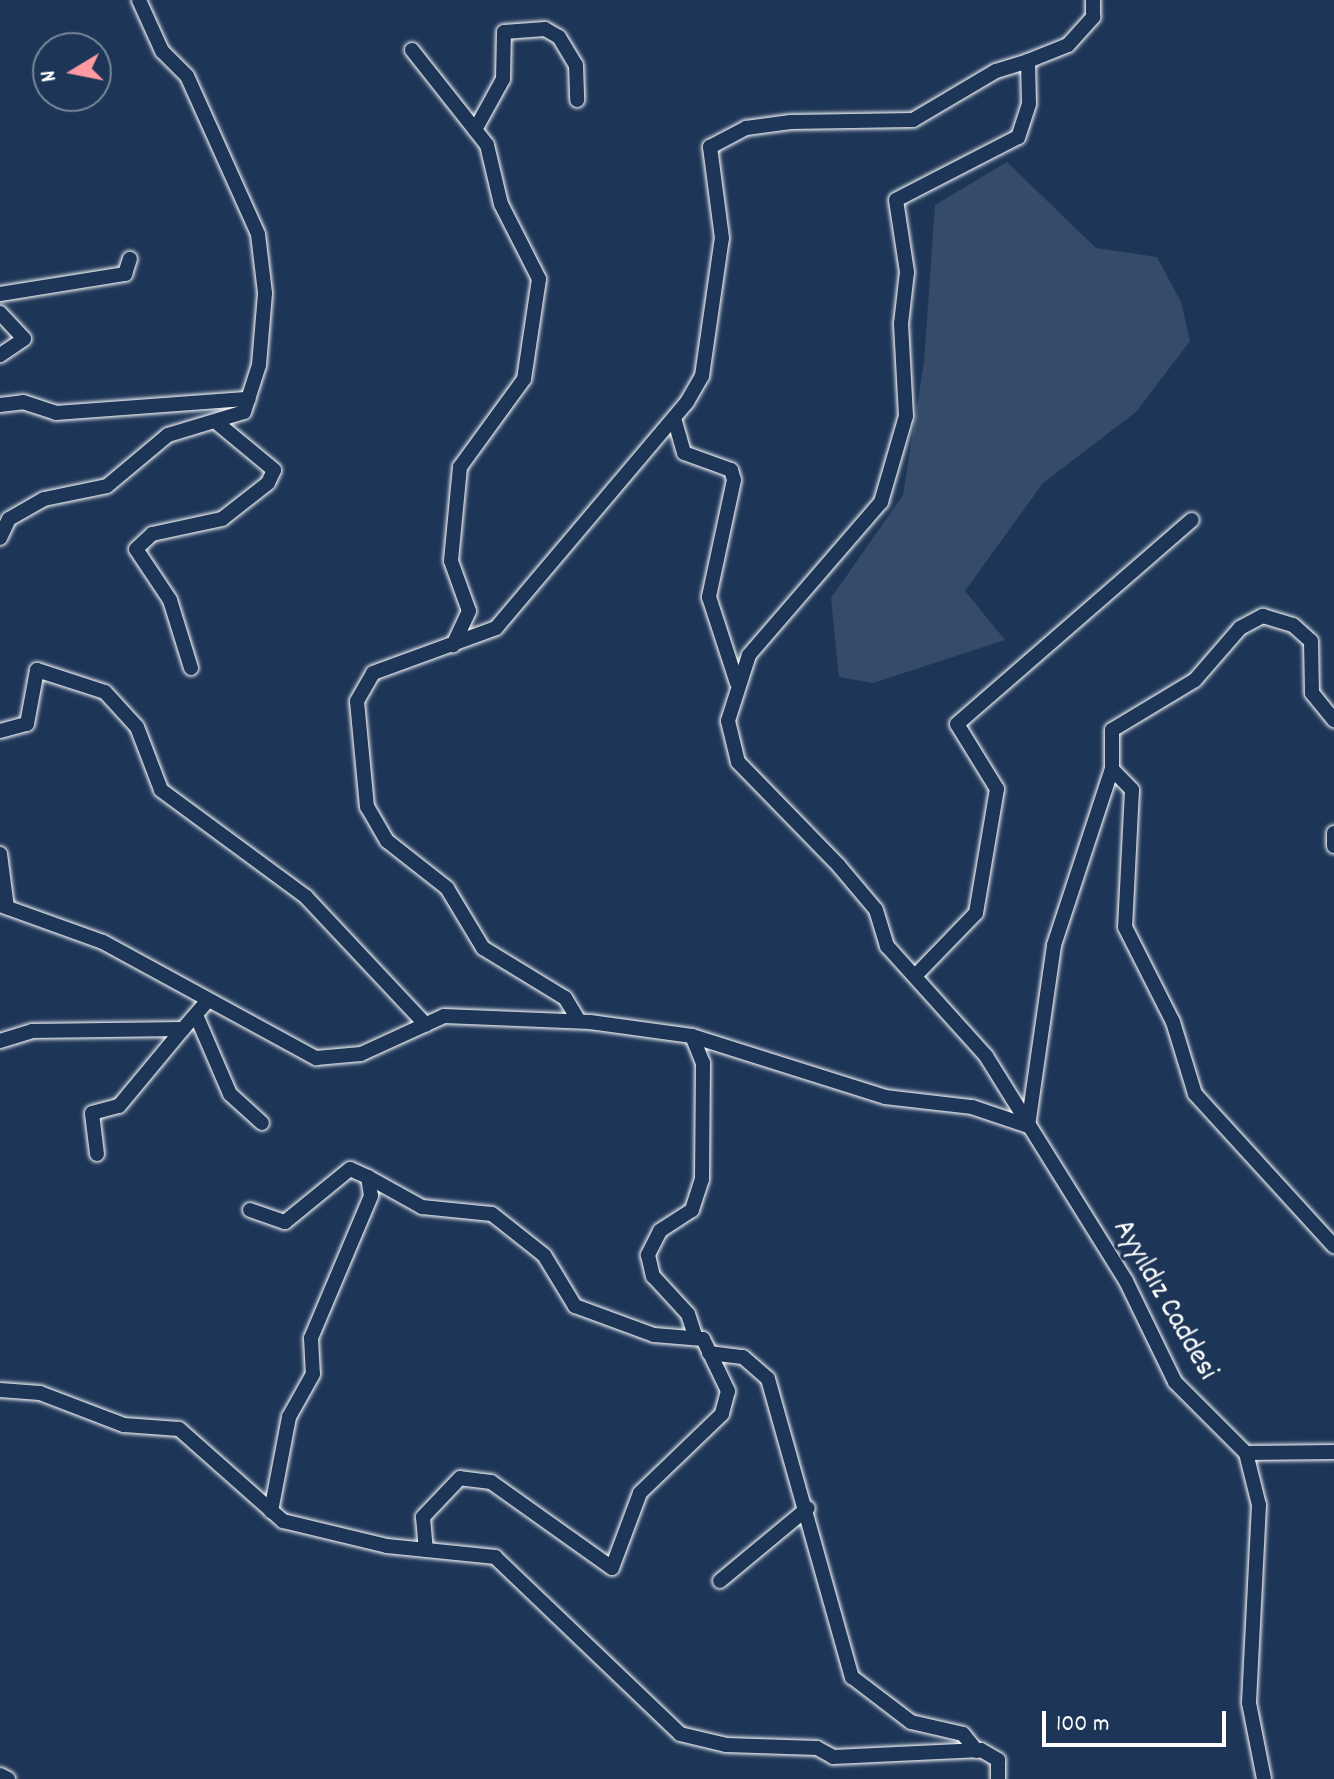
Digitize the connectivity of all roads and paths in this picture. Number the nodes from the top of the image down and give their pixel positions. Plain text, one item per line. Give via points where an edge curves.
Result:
1 (139, 0) edge
2 (1093, 0) edge
3 (412, 50) dead end
4 (1028, 61) junction
5 (577, 100) dead end
6 (475, 130) junction
7 (130, 259) dead end
8 (0, 294) edge
9 (0, 313) edge
10 (0, 355) edge
11 (248, 399) junction
12 (0, 405) edge
13 (674, 418) junction
14 (216, 422) junction
15 (1192, 520) dead end
16 (0, 538) edge
17 (453, 646) junction
18 (191, 668) dead end
19 (737, 683) junction
20 (1334, 720) edge
21 (0, 731) edge
22 (1112, 769) junction
23 (1334, 833) edge
24 (1334, 846) edge
25 (0, 854) edge
26 (4, 907) edge
27 (916, 975) junction
28 (208, 1000) junction
29 (196, 1015) junction
30 (579, 1021) junction
31 (426, 1025) junction
32 (183, 1029) junction
33 (692, 1036) junction
34 (0, 1041) edge
35 (262, 1123) dead end
36 (1028, 1126) junction
37 (97, 1154) dead end
38 (368, 1177) junction
39 (250, 1210) dead end
40 (1334, 1246) edge
41 (696, 1338) junction
42 (709, 1353) junction
43 (0, 1390) edge
44 (1334, 1452) edge
45 (1246, 1453) junction
46 (808, 1508) junction
47 (271, 1511) junction
48 (426, 1550) junction
49 (720, 1581) dead end
50 (977, 1751) junction
51 (0, 1775) edge
52 (8, 1779) edge
53 (998, 1779) edge
54 (1264, 1779) edge

1 - 11 street via 162,51 187,76 258,234 265,330
2 - 4 street via 1093,17 1068,45
3 - 6 street
4 - 13 street via 996,71 913,120 791,122 746,128 710,147 722,238 715,295 702,376
4 - 19 street, Ayyıldız Caddesi via 1029,104 1018,137 896,200 907,272 901,324 906,416 881,502 749,655
5 - 6 street via 576,65 559,37 545,29 504,32 503,79
6 - 17 street via 539,279 524,379 460,467 451,561 469,611
7 - 8 street via 125,274
9 - 10 street via 24,339
11 - 12 street via 56,413 23,402
11 - 14 street via 244,412
13 - 17 street via 541,583 496,628
13 - 19 street via 684,453 731,470 734,480 709,597
14 - 16 street via 146,448 107,486 44,499 9,519
14 - 18 street via 274,470 268,483 222,519 152,534 136,549 170,600
15 - 27 street via 957,724 997,789 976,913
17 - 30 street via 373,673 357,701 367,807 387,841 447,888 483,948 565,998
19 - 27 street, Ayyıldız Caddesi via 728,721 738,762 876,910 887,946
20 - 22 street via 1312,693 1311,641 1293,625 1263,616 1240,628 1178,693 1112,730
21 - 31 street via 27,724 37,670 105,692 137,727 161,790 306,897
22 - 36 street via 1054,945
22 - 40 street via 1132,790 1125,927 1173,1022 1195,1094
23 - 24 street
25 - 26 street
26 - 28 street via 103,942
27 - 36 street, Ayyıldız Caddesi via 986,1056
28 - 29 street
28 - 31 street via 316,1058 361,1054
29 - 32 street
29 - 35 street via 230,1094
30 - 31 street via 484,1015
30 - 33 street
32 - 34 street via 32,1031
32 - 37 street via 119,1106 92,1113
33 - 36 street via 885,1097 972,1107
33 - 41 street via 703,1063 702,1179 692,1210 660,1231 648,1255 653,1276 679,1302
36 - 45 street, Ayyıldız Caddesi via 1126,1281 1175,1382
38 - 39 street via 350,1169 285,1222
38 - 41 street via 422,1207 492,1214 544,1255 575,1306 654,1335
38 - 47 street via 371,1196 311,1338 313,1374 289,1417
41 - 42 street
42 - 46 street via 743,1357 768,1379
42 - 48 street via 728,1391 722,1414 640,1493 612,1568 491,1482 460,1478 423,1517
43 - 47 street via 40,1393 124,1425 179,1429
44 - 45 street
45 - 54 street via 1259,1505 1249,1703
46 - 49 street
46 - 50 street via 852,1677 911,1722 963,1734
47 - 48 street via 283,1521
48 - 50 street via 495,1557 680,1734 726,1745 817,1748 833,1757
50 - 53 street via 998,1760
51 - 52 street

